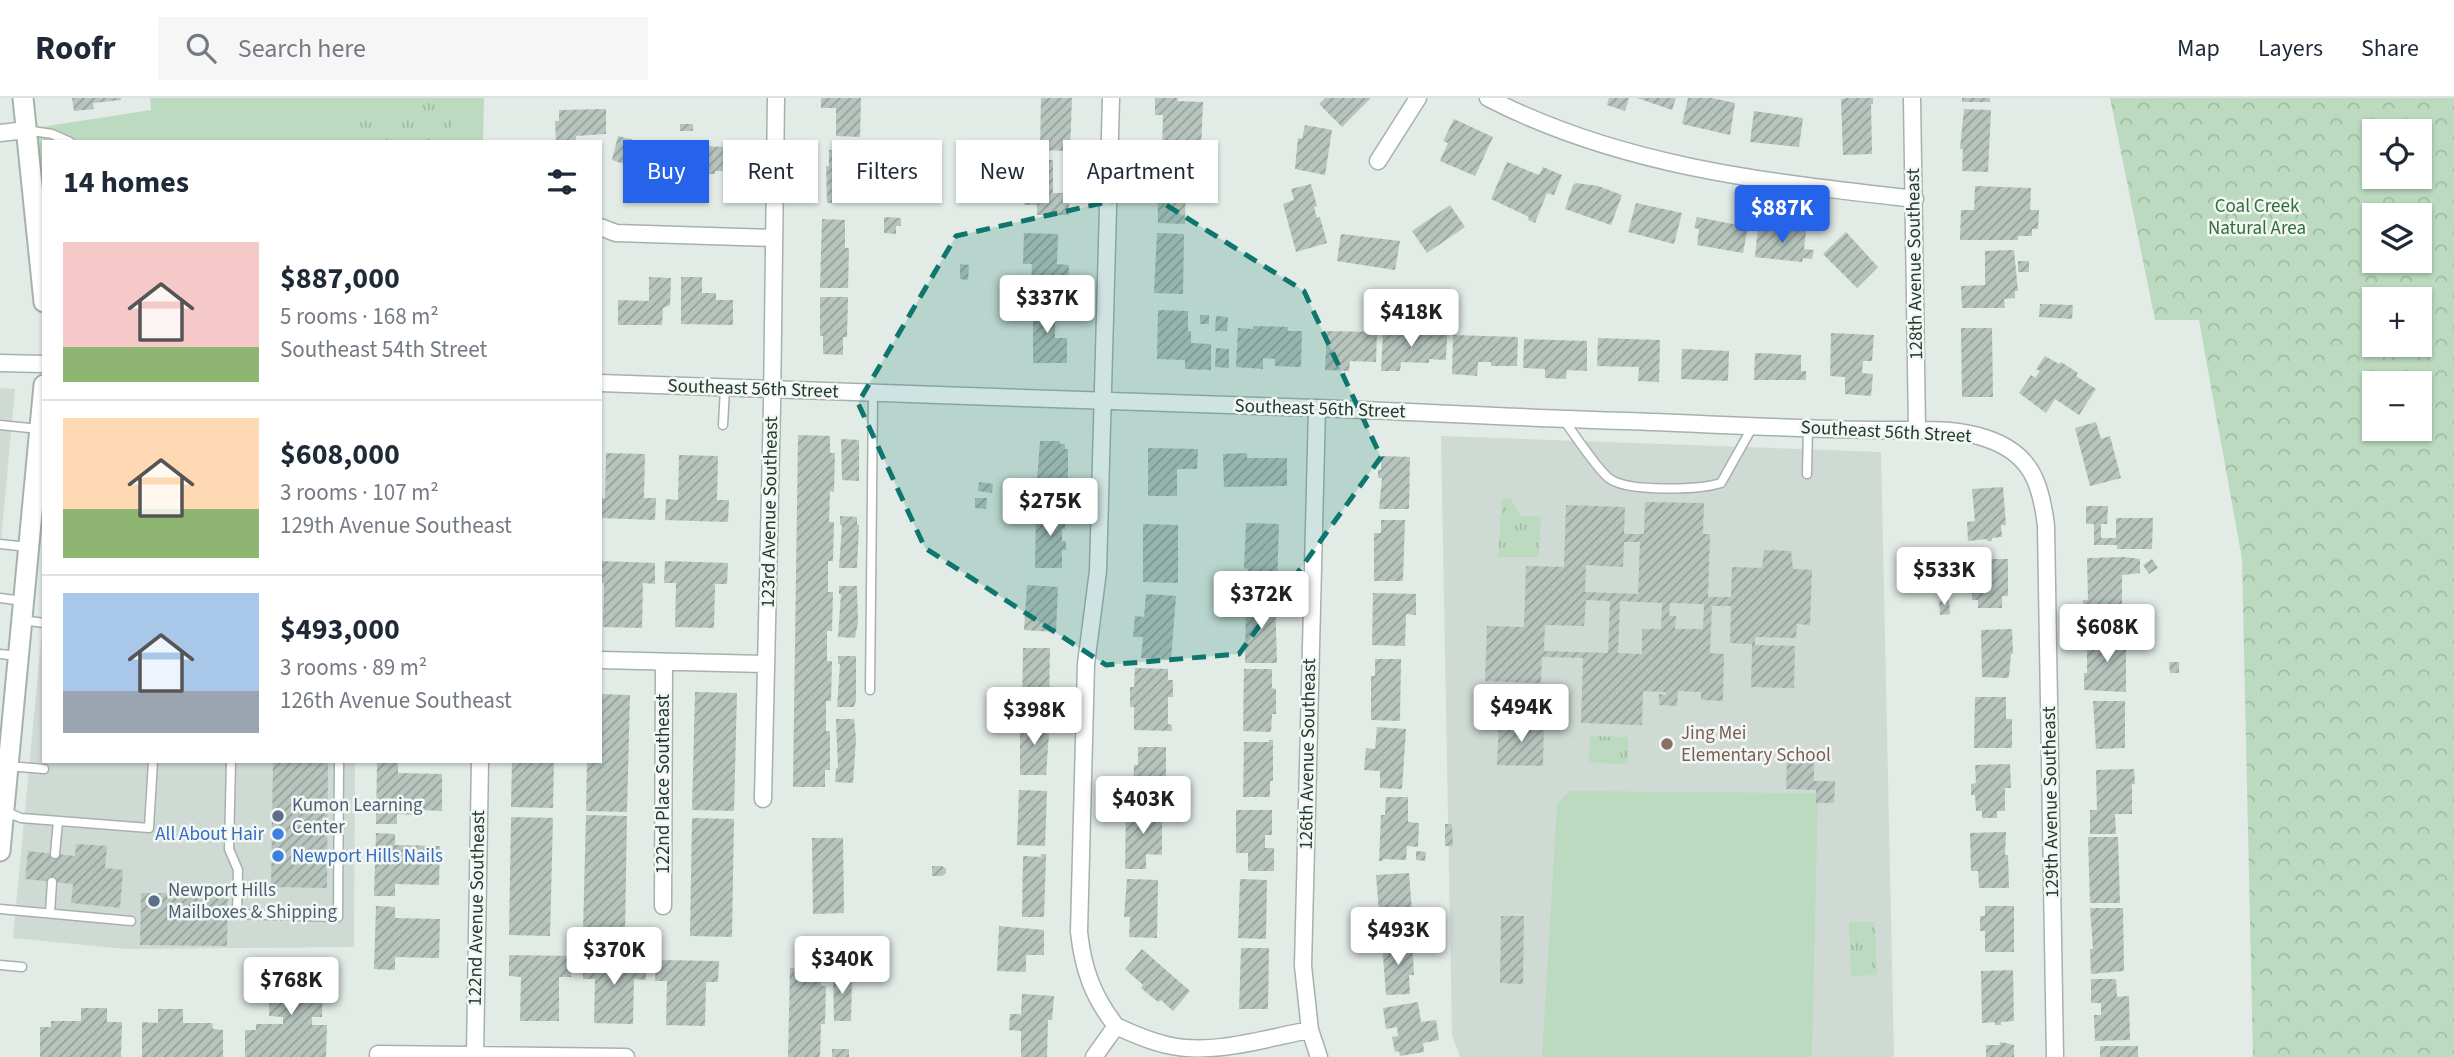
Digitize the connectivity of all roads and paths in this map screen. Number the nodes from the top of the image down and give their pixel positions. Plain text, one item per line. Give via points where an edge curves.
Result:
1 (23, 98) edge
2 (776, 98) edge
3 (1111, 98) edge
4 (1418, 98) edge
5 (1488, 98) edge
6 (1912, 98) edge
7 (26, 130) junction
8 (0, 133) edge
9 (65, 140) edge
10 (1378, 162) dead end
11 (1915, 199) junction
12 (602, 228) edge
13 (774, 238) junction
14 (41, 250) edge
15 (0, 363) edge
16 (42, 364) edge
17 (602, 383) edge
18 (724, 388) junction
19 (772, 390) junction
20 (873, 394) junction
21 (1102, 401) junction
22 (42, 403) edge
23 (1317, 408) junction
24 (1563, 419) junction
25 (0, 425) edge
26 (723, 425) dead end
27 (1753, 426) junction
28 (1808, 428) junction
29 (39, 429) junction
30 (1917, 429) junction
31 (2029, 466) joint
32 (1807, 474) dead end
33 (0, 544) edge
34 (28, 547) junction
35 (0, 598) edge
36 (22, 610) junction
37 (42, 622) edge
38 (9, 655) edge
39 (602, 660) edge
40 (664, 662) junction
41 (766, 664) junction
42 (870, 690) dead end
43 (153, 763) edge
44 (231, 763) edge
45 (339, 763) edge
46 (480, 763) edge
47 (7, 765) junction
48 (44, 769) dead end
49 (763, 799) dead end
50 (2, 811) edge
51 (58, 821) junction
52 (0, 851) edge
53 (55, 854) dead end
54 (52, 882) dead end
55 (663, 906) dead end
56 (0, 909) edge
57 (50, 913) junction
58 (131, 920) dead end
59 (0, 965) edge
60 (22, 967) dead end
61 (1116, 1026) junction
62 (1310, 1030) junction
63 (378, 1054) dead end
64 (475, 1055) junction
65 (626, 1057) edge
66 (1094, 1057) edge
67 (1319, 1057) edge
68 (2055, 1057) edge

1 - 7 street
2 - 13 street, 123rd Avenue Southeast
3 - 21 street
4 - 10 street
5 - 11 street via 1555,129 1696,170
6 - 11 street, 128th Avenue Southeast
7 - 8 street
7 - 9 lane
7 - 14 street
11 - 30 street, 128th Avenue Southeast
12 - 13 street via 616,233
13 - 19 street, 123rd Avenue Southeast
15 - 16 street
17 - 18 street, Southeast 56th Street
18 - 19 street, Southeast 56th Street
18 - 26 lane
19 - 20 street, Southeast 56th Street
19 - 41 street, 123rd Avenue Southeast
20 - 21 street, Southeast 56th Street
20 - 42 lane
21 - 23 street, Southeast 56th Street
21 - 61 street via 1098,571 1086,664 1079,932 1086,976
22 - 29 street
23 - 24 street, Southeast 56th Street
23 - 62 street, 126th Avenue Southeast via 1303,966
24 - 27 street, Southeast 56th Street
24 - 27 lane via 1608,478 1626,486 1704,489 1721,483
25 - 29 lane
27 - 28 street, Southeast 56th Street
28 - 30 street, Southeast 56th Street
28 - 32 lane
29 - 34 street
30 - 31 street, Southeast 56th Street via 1983,437 2018,453
31 - 68 street, 129th Avenue Southeast via 2043,502 2046,526
33 - 34 lane
34 - 36 street
35 - 36 lane
36 - 37 lane
36 - 38 street
38 - 47 street
39 - 40 street
40 - 41 street
40 - 55 street, 122nd Place Southeast
41 - 49 street, 123rd Avenue Southeast
43 - 51 lane via 149,828
44 - 45 lane via 229,849 238,870 237,914 338,917
46 - 64 street, 122nd Avenue Southeast
47 - 48 lane
47 - 50 street
50 - 51 lane via 21,818
50 - 52 street
51 - 53 lane
54 - 57 lane
56 - 57 lane
57 - 58 lane
59 - 60 lane
61 - 62 street via 1144,1039 1198,1049
61 - 66 street
62 - 67 street, 126th Avenue Southeast
63 - 64 street
64 - 65 street

